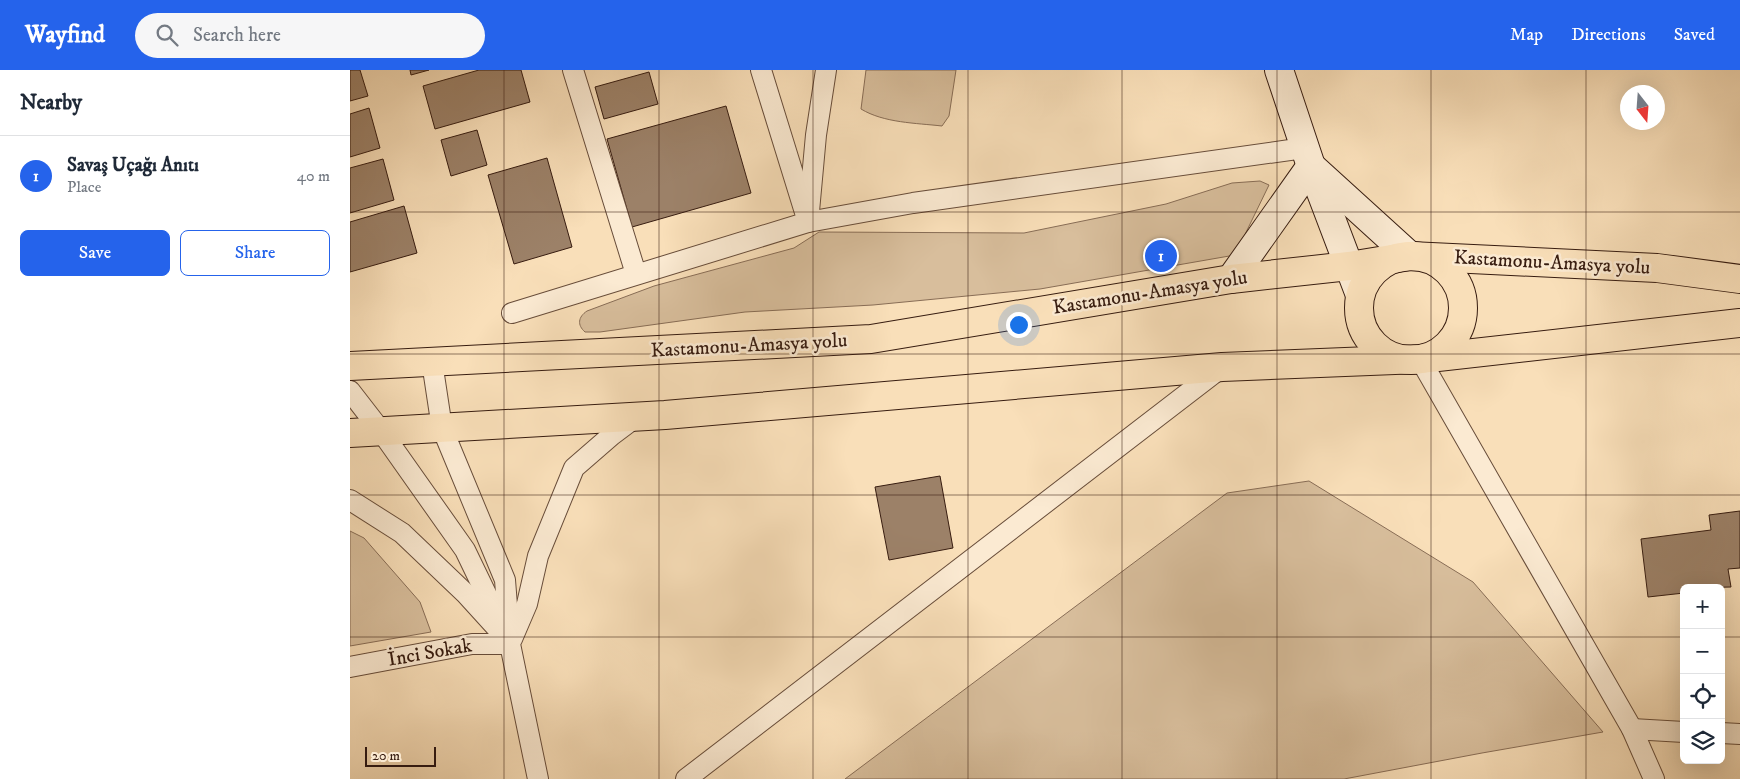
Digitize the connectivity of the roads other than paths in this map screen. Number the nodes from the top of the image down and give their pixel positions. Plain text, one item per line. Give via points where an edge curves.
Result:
1 (573, 70) edge
2 (761, 70) edge
3 (826, 70) edge
4 (1279, 70) edge
5 (1308, 157) junction
6 (808, 222) junction
7 (1410, 256) junction
8 (1349, 266) junction
9 (636, 274) junction
10 (1231, 279) junction
11 (1740, 279) edge
12 (1360, 296) junction
13 (512, 313) dead end
14 (1740, 323) edge
15 (1420, 359) junction
16 (432, 362) junction
17 (350, 366) edge
18 (1222, 367) junction
19 (350, 391) edge
20 (636, 417) junction
21 (442, 428) junction
22 (381, 431) junction
23 (350, 433) edge
24 (350, 500) edge
25 (510, 644) junction
26 (350, 667) edge
27 (1632, 729) junction
28 (1680, 732) edge
29 (1725, 733) edge
30 (1740, 734) edge
31 (538, 779) edge
32 (686, 779) edge
33 (1654, 779) edge

1 - 9 street
2 - 6 street
3 - 6 street
4 - 5 street
5 - 6 street via 913,203
5 - 7 street
5 - 8 street
5 - 10 street
6 - 9 street
7 - 8 main road, Kastamonu-Amasya yolu
7 - 11 main road, Kastamonu-Amasya yolu via 1656,268
7 - 12 main road via 1393,259 1378,267 1366,280
7 - 15 main road via 1427,258 1455,278 1462,294 1464,311 1460,328 1450,343 1437,354
8 - 10 main road, Kastamonu-Amasya yolu
8 - 12 street
9 - 13 street
10 - 16 main road, Kastamonu-Amasya yolu via 871,339
12 - 15 main road via 1359,313 1363,329 1373,344 1386,354 1403,360
14 - 15 main road
15 - 18 main road
15 - 27 street
16 - 17 main road, Kastamonu-Amasya yolu
16 - 21 street
18 - 20 main road
18 - 32 street
19 - 22 street
20 - 21 main road
20 - 25 street via 574,468 538,556 527,604
21 - 22 main road
21 - 25 street via 505,580
22 - 23 main road
22 - 25 street via 465,550
24 - 25 street via 402,533 466,594
25 - 26 street, İnci Sokak via 472,644
25 - 31 street
27 - 28 street
27 - 33 street
29 - 30 street

